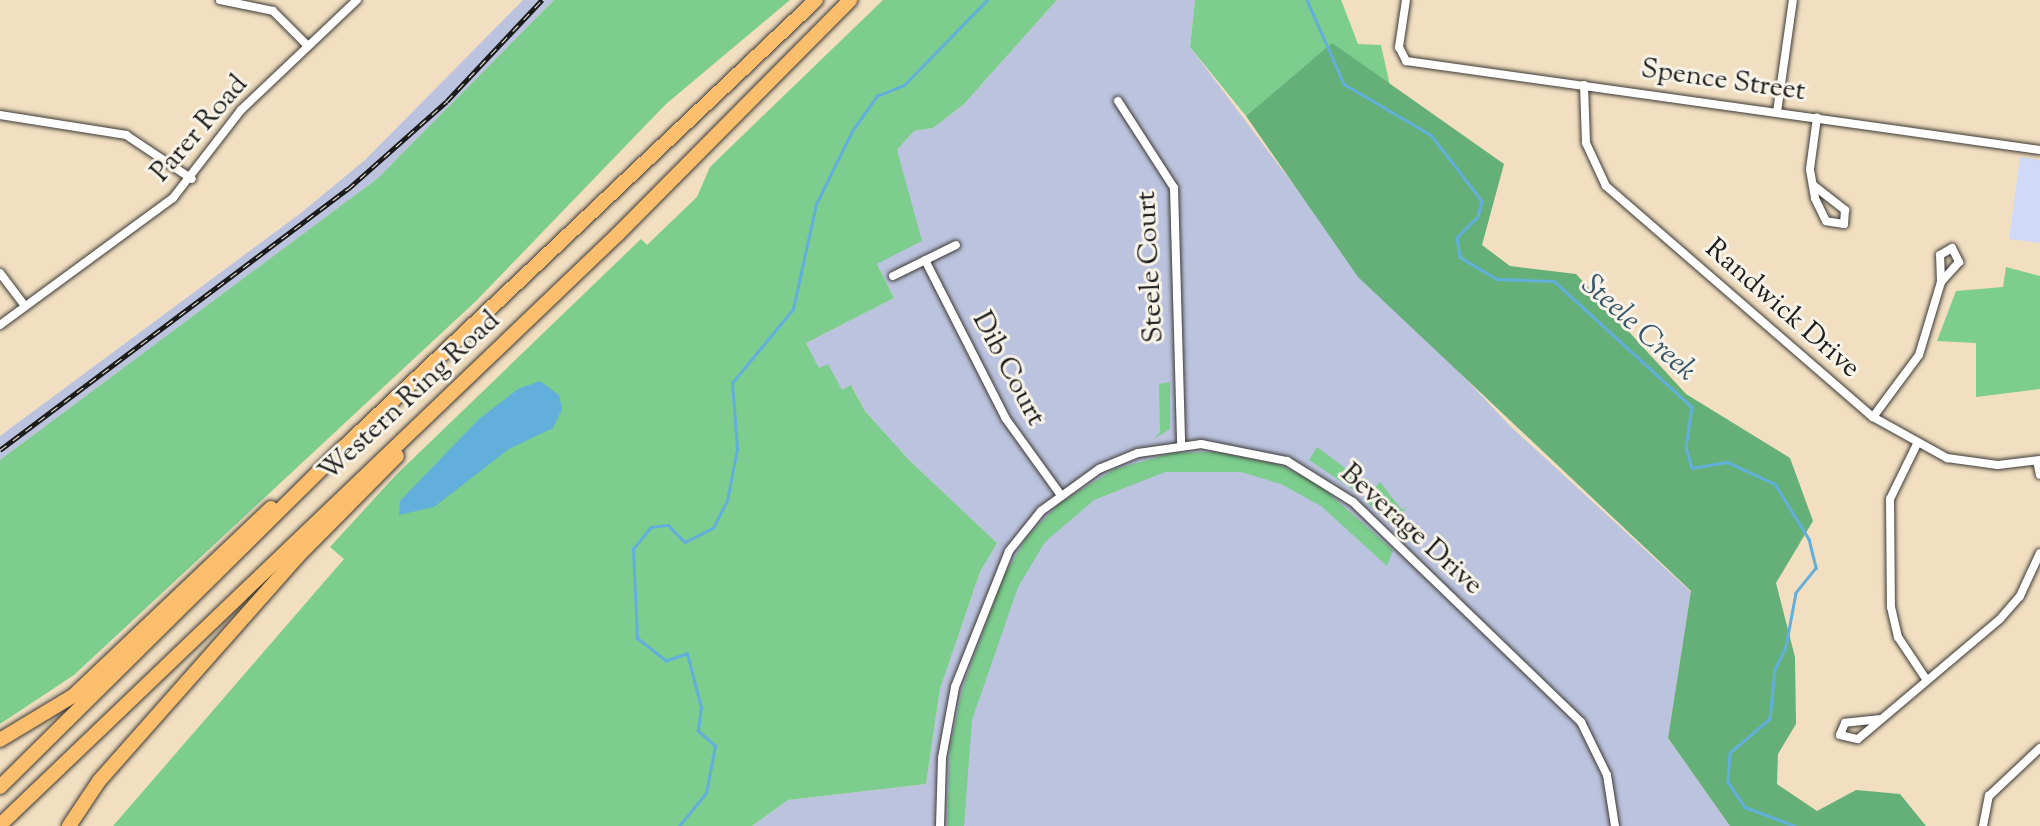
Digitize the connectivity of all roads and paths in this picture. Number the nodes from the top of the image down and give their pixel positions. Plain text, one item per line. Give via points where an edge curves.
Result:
1 (220, 0) edge
2 (357, 0) edge
3 (816, 0) edge
4 (850, 0) edge
5 (1406, 0) edge
6 (1793, 0) edge
7 (308, 46) junction
8 (1584, 85) junction
9 (1118, 101) dead end
10 (1777, 111) junction
11 (0, 115) edge
12 (1817, 117) junction
13 (2040, 150) edge
14 (192, 179) junction
15 (1813, 185) junction
16 (617, 235) junction
17 (956, 245) dead end
18 (925, 260) junction
19 (0, 273) edge
20 (893, 276) dead end
21 (1941, 282) dead end
22 (25, 306) junction
23 (0, 325) edge
24 (1873, 417) junction
25 (1181, 445) junction
26 (1916, 446) junction
27 (344, 447) junction
28 (2039, 461) edge
29 (2040, 475) edge
30 (1060, 494) junction
31 (2040, 553) edge
32 (1926, 679) junction
33 (1881, 719) junction
34 (0, 740) edge
35 (2040, 748) edge
36 (0, 787) edge
37 (0, 825) edge
38 (69, 826) edge
39 (940, 826) edge
40 (1615, 826) edge
41 (1983, 826) edge

1 - 7 street via 273,11
2 - 7 street, Parer Road
3 - 27 highway, Western Ring Road
4 - 16 highway, Western Ring Road
5 - 8 street, Spence Street via 1401,56
6 - 10 street
7 - 14 street, Parer Road via 241,110
8 - 10 street, Spence Street
8 - 24 street, Randwick Drive via 1586,143 1606,186
9 - 25 street, Steele Court via 1174,188
10 - 12 street, Spence Street
11 - 14 street via 126,135
12 - 13 street, Spence Street
12 - 15 street
14 - 22 street, Parer Road
15 - 15 street via 1845,210 1844,224 1824,219
16 - 37 highway, Western Ring Road
16 - 38 highway via 297,557 99,781
17 - 18 street
18 - 20 street
18 - 30 street, Dib Court via 1006,419
19 - 22 street
21 - 24 street via 1919,355
22 - 23 street, Parer Road
24 - 26 street, Randwick Drive
25 - 30 street, Beverage Drive via 1119,460
25 - 40 street, Beverage Drive via 1266,453 1310,472 1353,502 1581,722 1607,775
26 - 28 street, Randwick Drive via 1977,464
26 - 32 street via 1890,499 1891,607 1898,637
27 - 34 highway via 73,696
27 - 36 highway, Western Ring Road
28 - 29 street
30 - 39 street, Beverage Drive via 1009,551 964,659 946,730
31 - 32 street via 2020,596 2000,619
32 - 33 street
33 - 33 street via 1858,739 1840,736 1845,723
35 - 41 street via 1989,796

